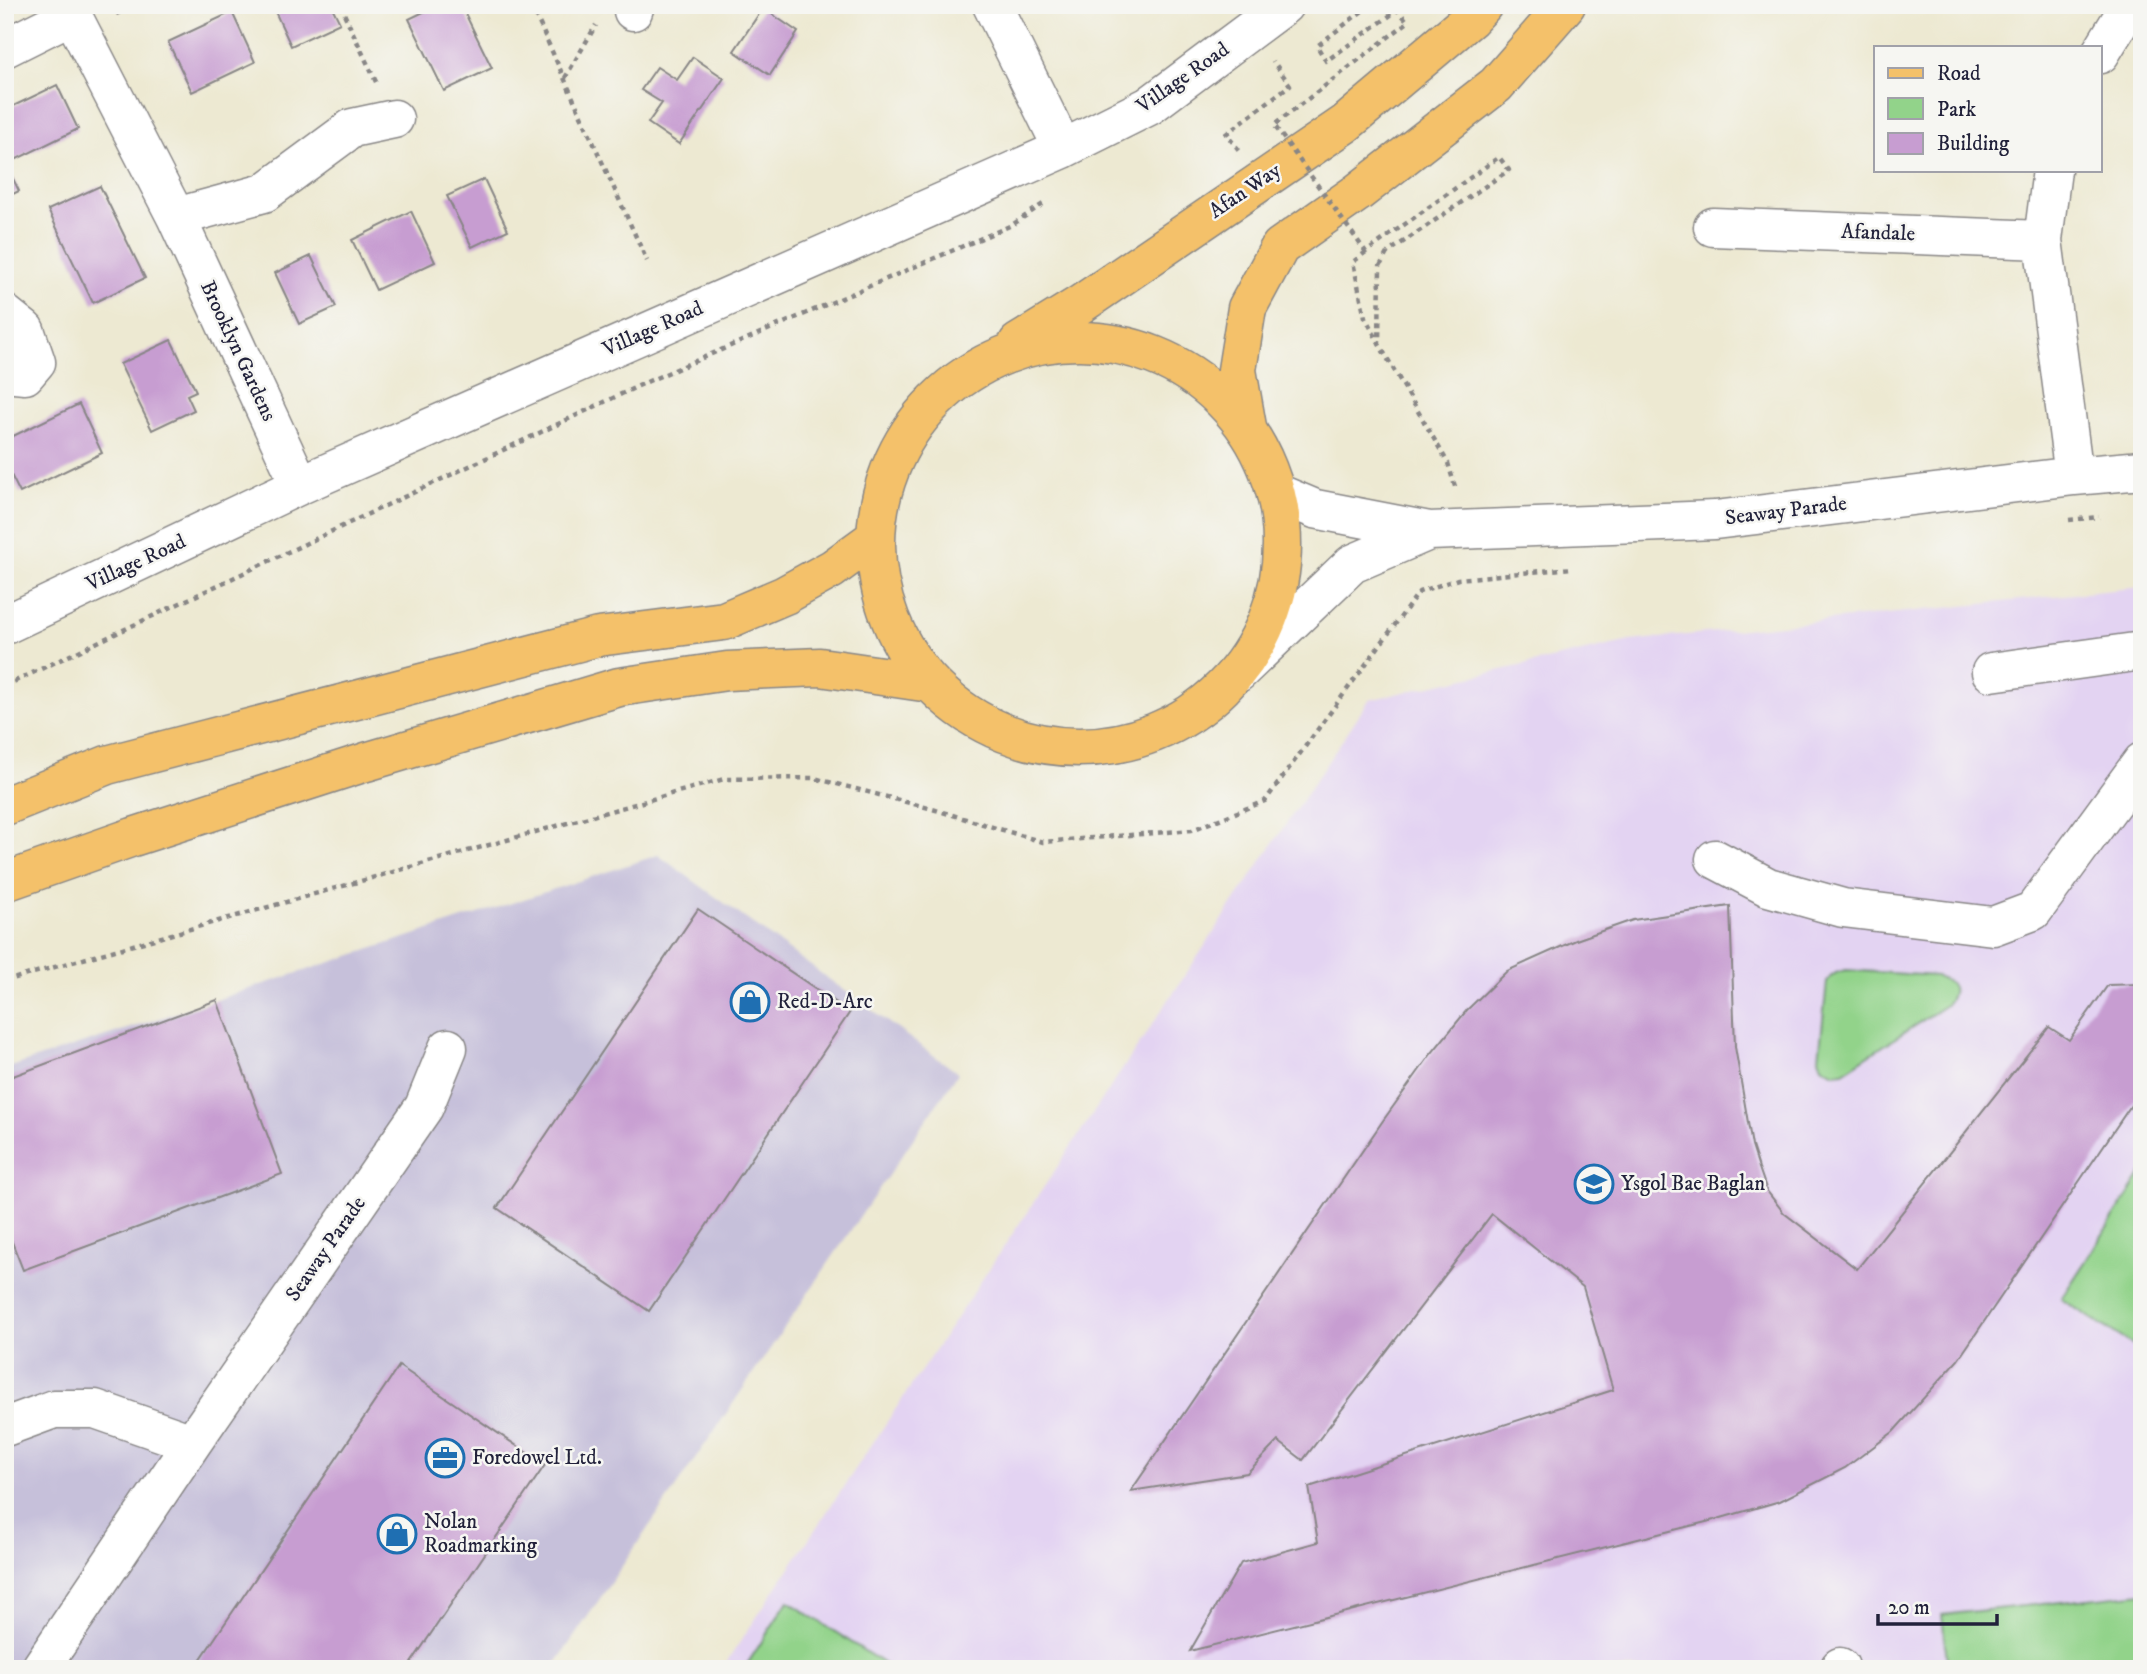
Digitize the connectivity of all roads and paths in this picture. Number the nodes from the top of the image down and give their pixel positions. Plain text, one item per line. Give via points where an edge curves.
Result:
1 (340, 5) edge
2 (531, 5) edge
3 (992, 5) edge
4 (1284, 5) edge
5 (1370, 5) edge
6 (1483, 5) edge
7 (1566, 5) edge
8 (2130, 5) edge
9 (634, 8) edge
10 (69, 10) edge
11 (5, 48) edge
12 (1266, 51) dead end
13 (2102, 51) edge
14 (564, 79) junction
15 (394, 119) joint
16 (1063, 149) junction
17 (1239, 150) dead end
18 (2052, 172) edge
19 (176, 217) junction
20 (1713, 227) dead end
21 (2043, 240) junction
22 (1366, 252) junction
23 (647, 261) dead end
24 (5, 314) edge
25 (1379, 344) junction
26 (993, 359) junction
27 (5, 373) edge
28 (1247, 427) junction
29 (2142, 470) edge
30 (2074, 476) junction
31 (300, 485) junction
32 (1277, 493) junction
33 (2100, 517) dead end
34 (2059, 521) dead end
35 (1486, 529) junction
36 (1429, 531) junction
37 (876, 537) junction
38 (1576, 568) dead end
39 (1493, 576) junction
40 (5, 625) edge
41 (2142, 651) edge
42 (1991, 672) dead end
43 (1238, 673) junction
44 (930, 682) junction
45 (2142, 762) edge
46 (5, 806) edge
47 (1715, 859) dead end
48 (5, 882) edge
49 (5, 981) edge
50 (449, 1048) dead end
51 (5, 1427) edge
52 (192, 1443) junction
53 (40, 1669) edge

1 - 15 path
2 - 14 path
3 - 16 street
4 - 16 street, Village Road via 1149,106
5 - 22 path, bridge via 1317,46 1326,61 1398,9 1408,22 1274,125
6 - 26 main road, Afan Way via 1345,124
7 - 28 main road via 1496,85 1280,247 1247,309 1237,370
8 - 13 street
9 - 14 path via 607,6
10 - 11 street, Brooklyn Gardens
10 - 19 street, Brooklyn Gardens
12 - 17 path via 1290,85 1226,134
14 - 23 path
15 - 19 street via 352,128 264,192
16 - 31 street, Village Road
18 - 21 street
19 - 31 street, Brooklyn Gardens
20 - 21 street, Afandale
21 - 30 street
22 - 25 path via 1353,262 1365,317
22 - 25 path, bridge via 1499,157 1509,170 1387,253 1380,266
24 - 27 street via 25,330 36,362 25,375
25 - 35 path via 1448,463 1458,497 1480,498
26 - 28 main road via 1047,343 1104,342 1159,357 1208,385
26 - 37 main road, Afan Way via 946,390 909,432 885,482
28 - 32 main road via 1265,458
29 - 30 street, Seaway Parade
30 - 35 street, Seaway Parade via 1715,520
31 - 40 street, Village Road
32 - 36 street, Seaway Parade via 1315,509
32 - 43 main road via 1283,556 1270,618
33 - 34 path
35 - 36 street, Seaway Parade
35 - 39 path
36 - 43 street, Seaway Parade via 1352,564
37 - 44 main road, Afan Way via 880,590 899,639
37 - 46 main road via 785,595 724,621 598,636 107,765
38 - 39 path
39 - 49 path via 1458,579 1419,593 1265,801 1192,830 1043,842 814,778 724,779
41 - 42 street
43 - 44 main road via 1186,718 1121,744 1066,746 1052,746 985,725
44 - 48 main road via 820,667 727,671 619,687 366,762
45 - 47 street via 2033,911 1993,926 1843,908 1768,887
50 - 52 street, Seaway Parade via 424,1107
51 - 52 street via 54,1409 95,1409
52 - 53 street, Seaway Parade

